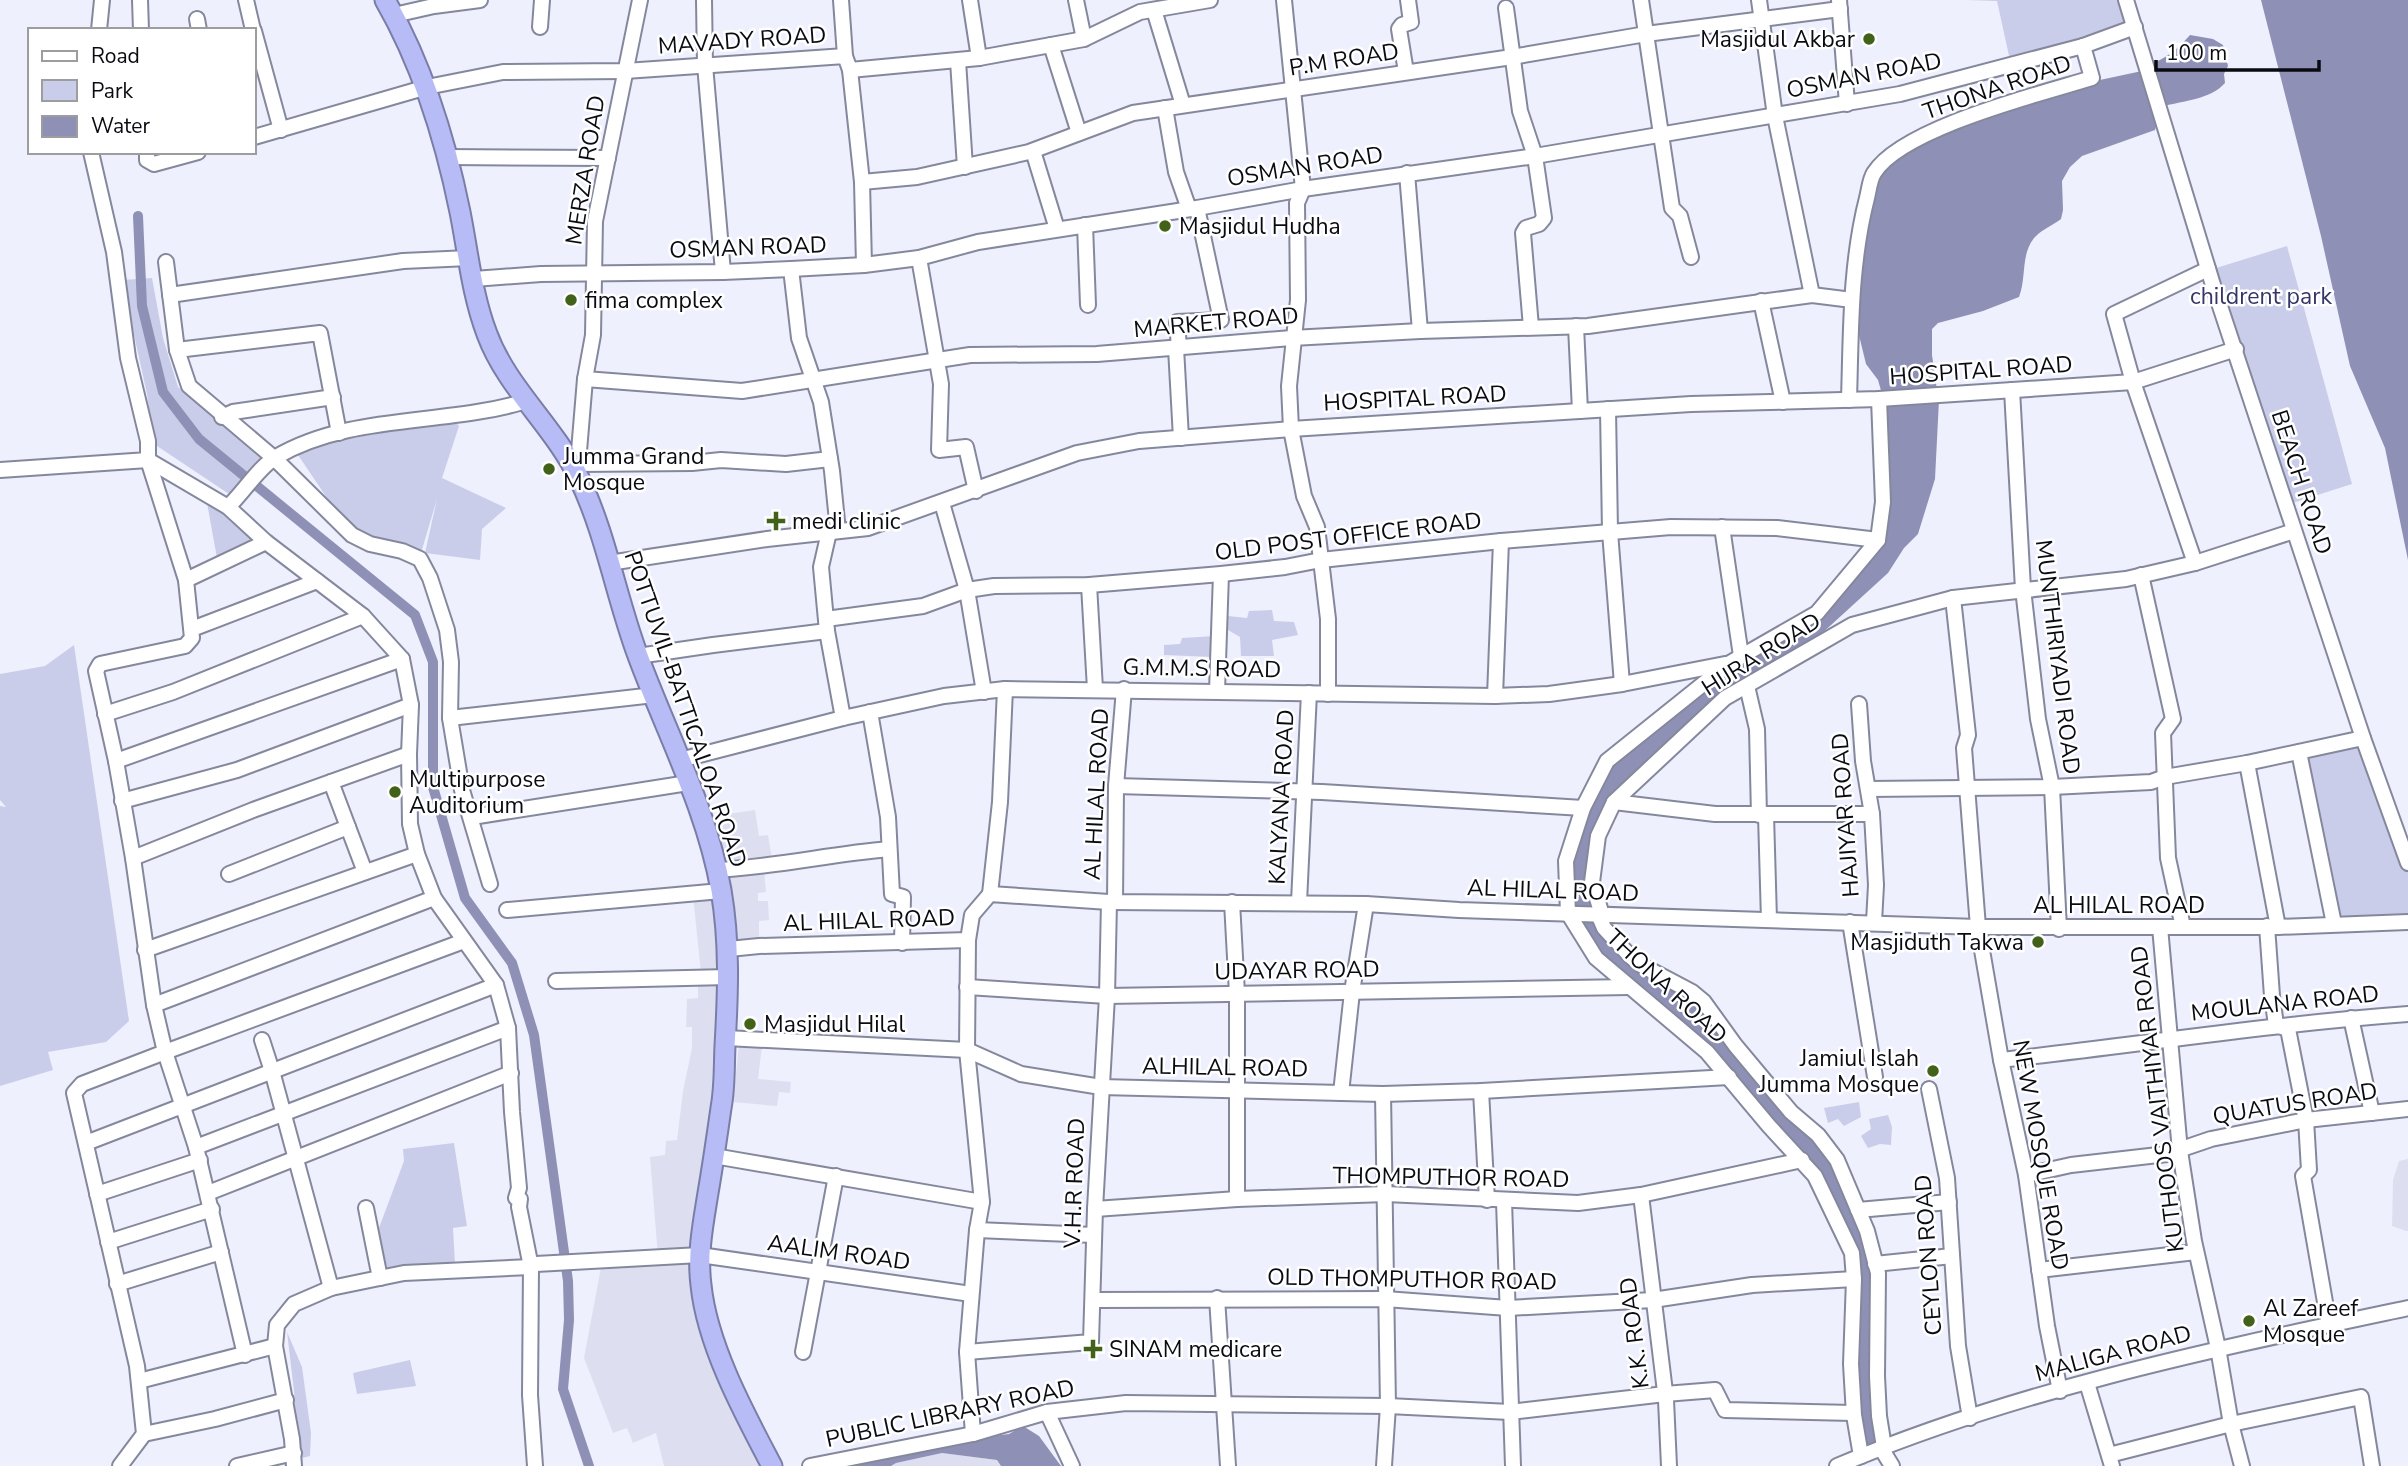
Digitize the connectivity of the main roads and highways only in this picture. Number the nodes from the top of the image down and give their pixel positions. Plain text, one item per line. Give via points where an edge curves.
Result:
1 (389, 8) edge
2 (772, 1466) edge

1 - 2 highway, POTTUVIL-BATTICALOA ROAD via 427,87 487,334 526,401 578,469 638,656 717,870 729,976 722,1102 700,1255 701,1287 711,1334

